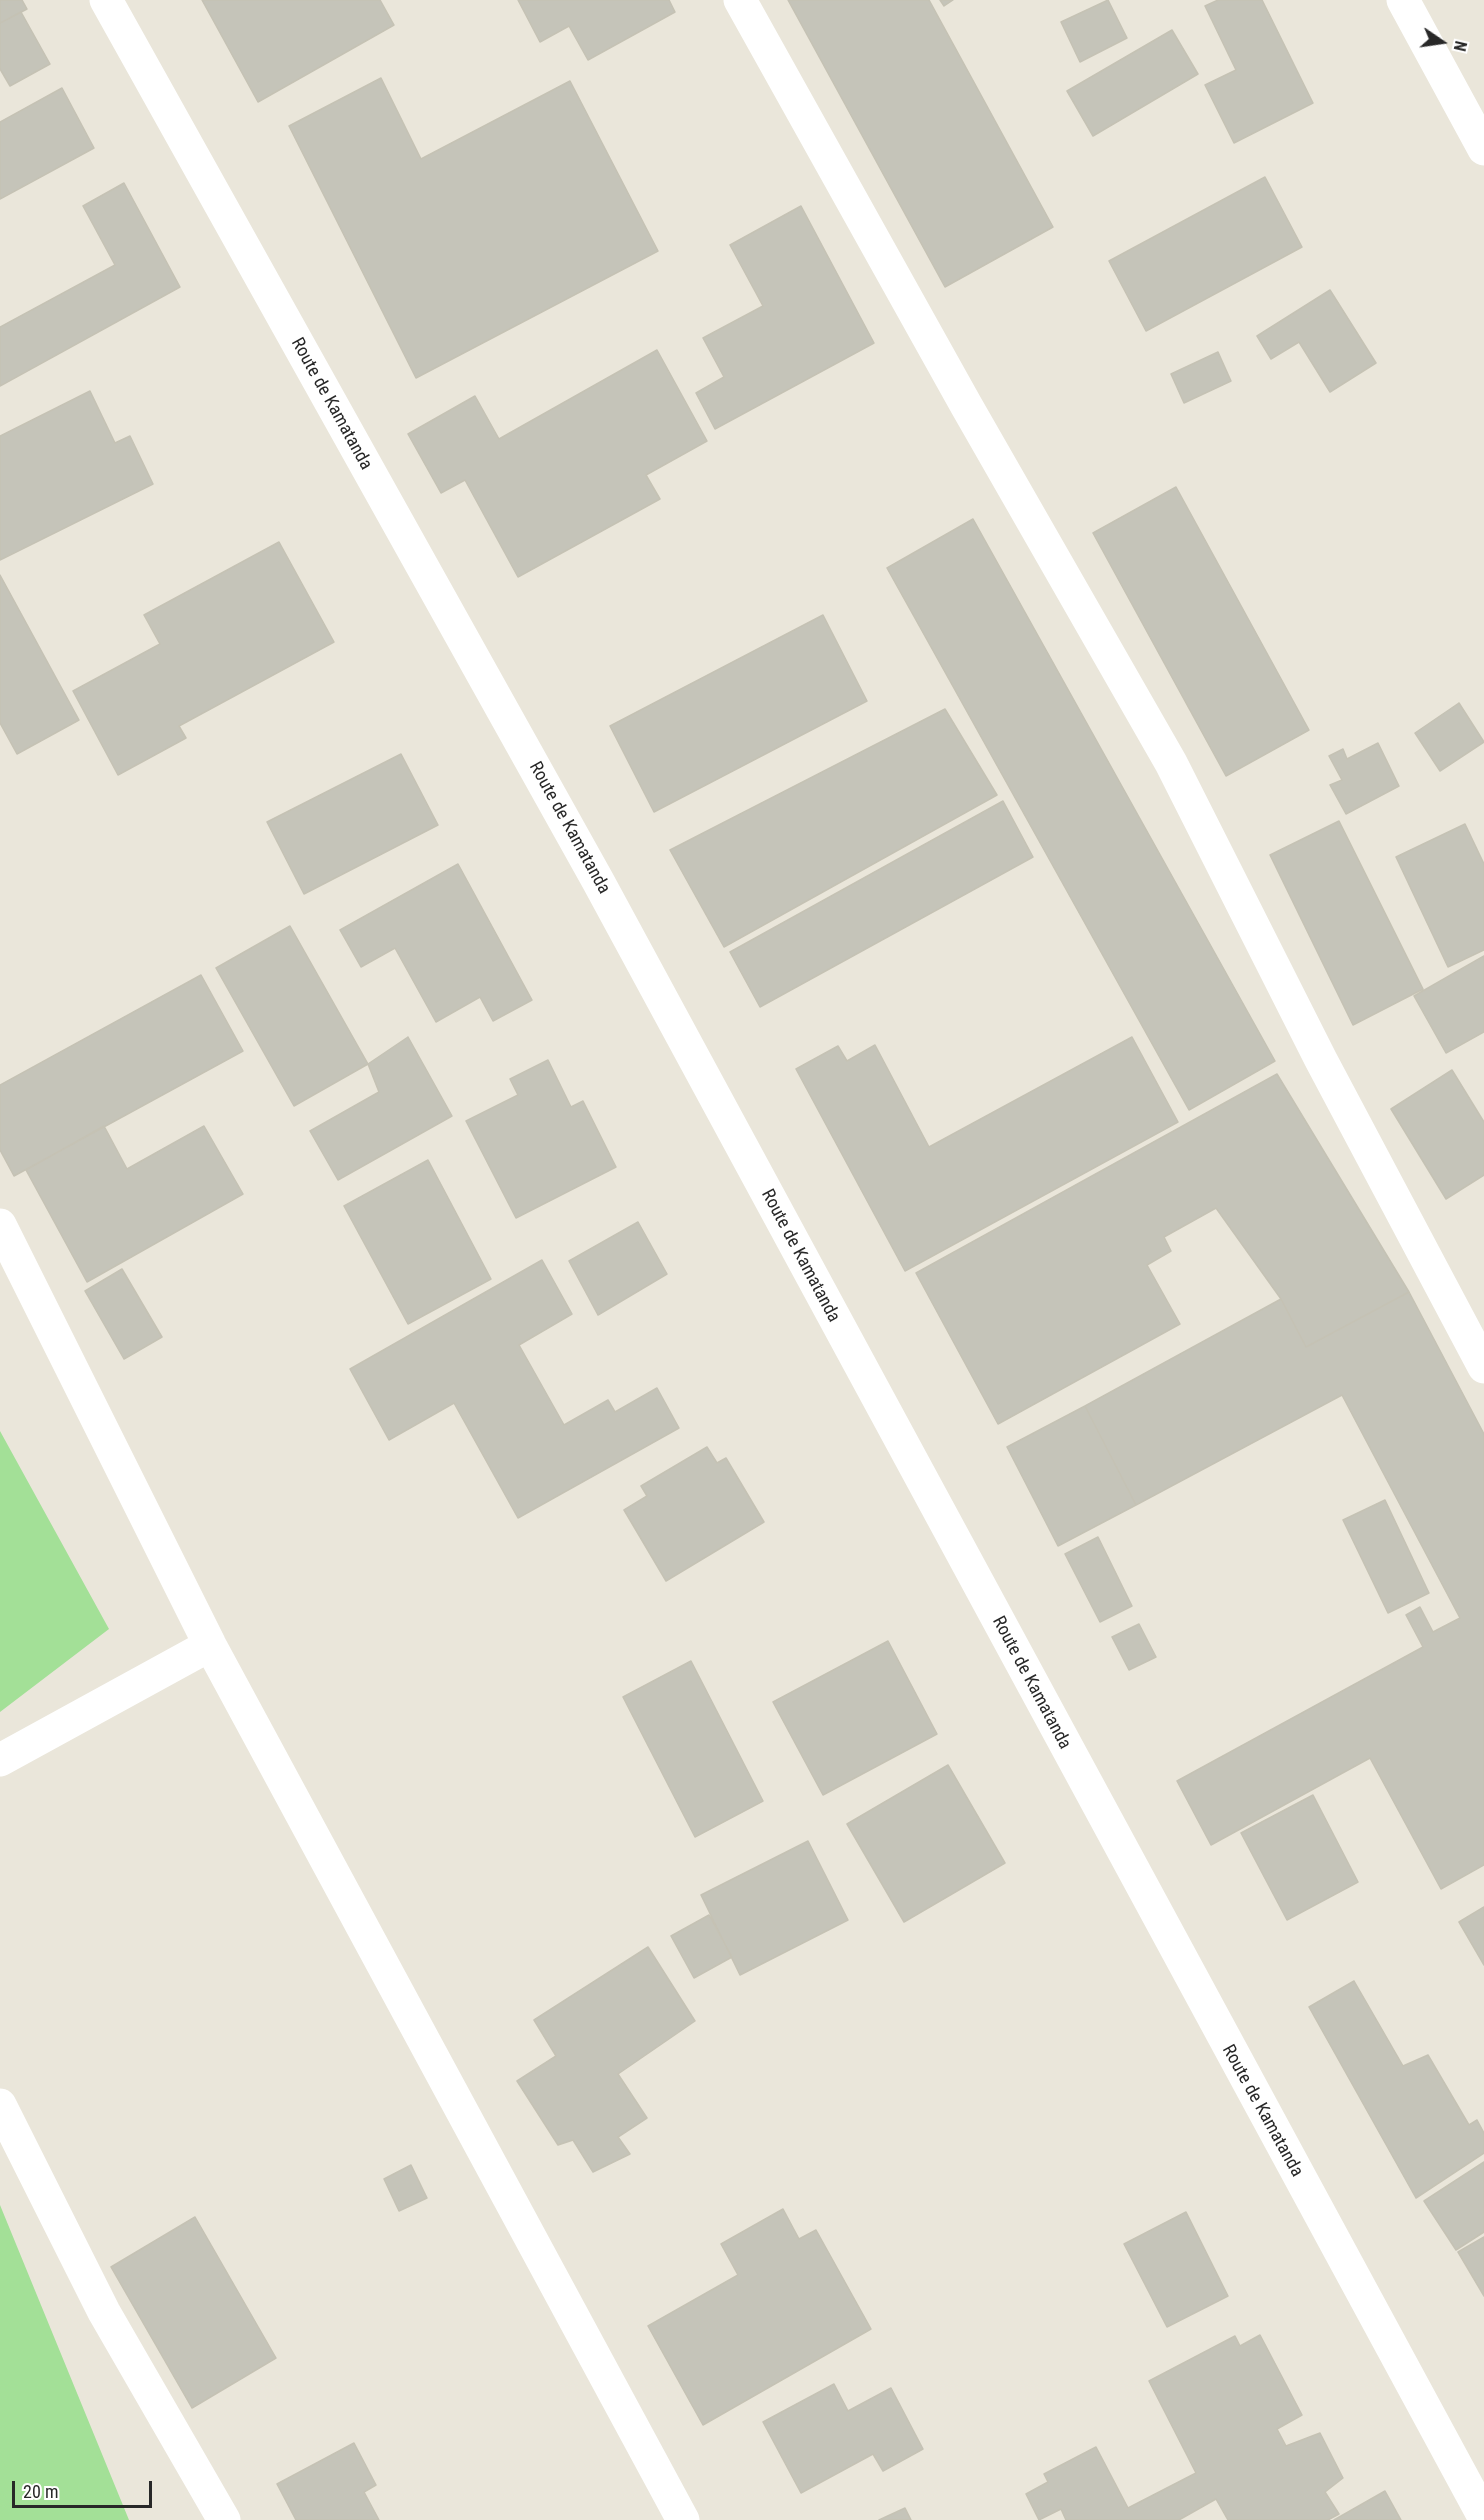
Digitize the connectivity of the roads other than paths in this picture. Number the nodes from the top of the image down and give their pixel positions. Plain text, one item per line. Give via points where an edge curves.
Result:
1 (106, 0) edge
2 (740, 0) edge
3 (1403, 0) edge
4 (1484, 149) edge
5 (0, 1225) edge
6 (1484, 1368) edge
7 (210, 1645) junction
8 (0, 1760) edge
9 (0, 2105) edge
10 (1484, 2517) edge
11 (224, 2520) edge
12 (683, 2520) edge

1 - 10 street, Route de Kamatanda via 598,881
2 - 6 street via 1172,763 1321,1060
3 - 4 street
5 - 7 street
7 - 8 street
7 - 12 street
9 - 11 street via 104,2312

